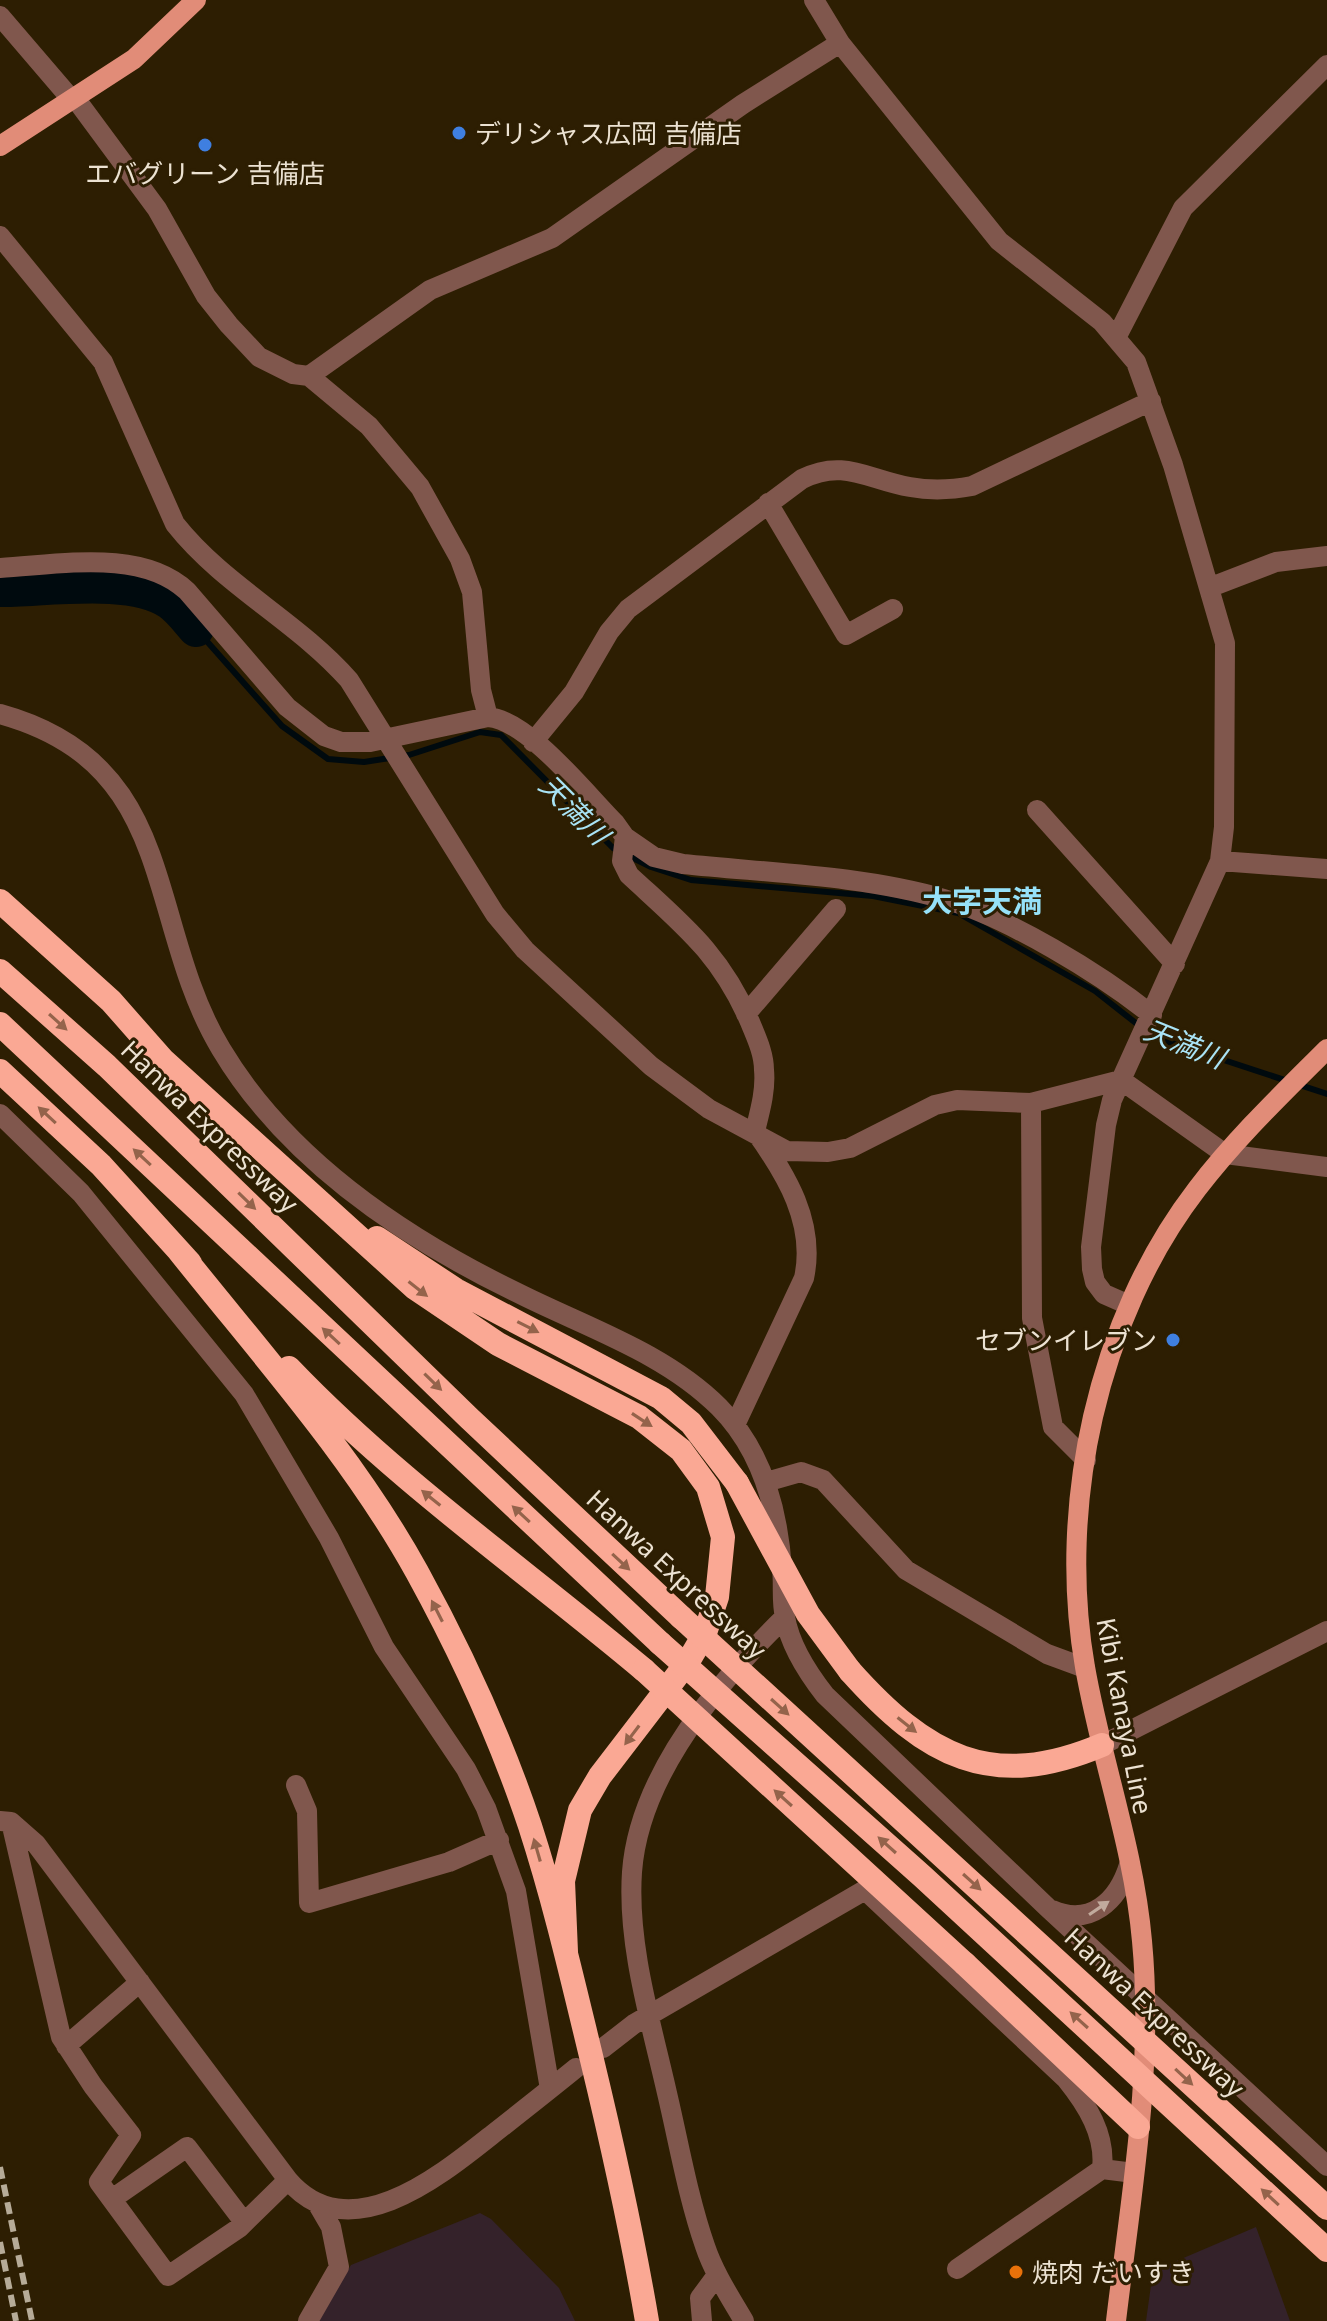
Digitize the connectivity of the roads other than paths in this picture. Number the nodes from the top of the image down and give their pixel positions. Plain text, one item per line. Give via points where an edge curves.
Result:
1 (196, 0) edge
2 (814, 0) edge
3 (0, 16) edge
4 (840, 43) junction
5 (1327, 65) edge
6 (73, 99) junction
7 (0, 146) edge
8 (0, 236) edge
9 (1116, 338) junction
10 (309, 376) junction
11 (1151, 401) junction
12 (768, 503) junction
13 (1327, 556) edge
14 (0, 568) edge
15 (1211, 587) junction
16 (893, 609) dead end
17 (0, 714) edge
18 (488, 717) junction
19 (388, 742) junction
20 (533, 742) junction
21 (1037, 810) dead end
22 (625, 837) junction
23 (1220, 861) junction
24 (1327, 869) edge
25 (0, 901) edge
26 (836, 909) dead end
27 (1175, 964) junction
28 (0, 971) edge
29 (746, 1014) junction
30 (1151, 1017) junction
31 (0, 1024) edge
32 (1327, 1049) edge
33 (0, 1071) edge
34 (1121, 1080) junction
35 (1031, 1103) junction
36 (0, 1114) edge
37 (755, 1131) junction
38 (1225, 1154) junction
39 (275, 1163) junction
40 (1327, 1167) edge
41 (179, 1251) junction
42 (1129, 1305) junction
43 (735, 1425) junction
44 (1086, 1460) junction
45 (766, 1482) junction
46 (785, 1617) junction
47 (1327, 1631) edge
48 (1085, 1668) junction
49 (1102, 1745) junction
50 (296, 1785) dead end
51 (5, 1822) edge
52 (499, 1840) junction
53 (1129, 1865) junction
54 (1048, 1908) junction
55 (566, 1952) junction
56 (140, 1982) junction
57 (1146, 1999) junction
58 (650, 2015) junction
59 (66, 2046) junction
60 (603, 2048) dead end
61 (576, 2068) dead end
62 (550, 2089) junction
63 (1138, 2127) junction
64 (1327, 2166) edge
65 (1102, 2169) junction
66 (1134, 2173) junction
67 (288, 2180) junction
68 (112, 2199) junction
69 (317, 2203) junction
70 (1327, 2208) edge
71 (244, 2222) junction
72 (1327, 2250) edge
73 (957, 2269) dead end
74 (717, 2275) junction
75 (308, 2321) edge
76 (647, 2321) edge
77 (702, 2321) edge
78 (744, 2321) edge
79 (1116, 2321) edge

1 - 6 main road via 134,59
2 - 4 street
3 - 6 street
4 - 9 street via 999,241
4 - 10 street via 552,238 430,290
5 - 9 street via 1183,208
6 - 7 main road
6 - 10 street via 157,209 222,317 259,357
8 - 19 street via 103,362 175,524 205,558 330,659
9 - 11 street via 1136,362
10 - 18 street via 369,426 400,461 460,559 472,592
11 - 12 street via 972,486 918,489 835,468 802,479
11 - 15 street
12 - 16 street via 846,635
12 - 20 street via 628,609 574,692
13 - 15 street via 1276,562
14 - 19 street via 96,564 168,576 306,725 341,742
15 - 23 street via 1226,668
17 - 43 street via 67,742 116,787 150,847 208,1025 250,1093 286,1133 331,1174 420,1239 662,1363 699,1388
18 - 19 street
18 - 20 street via 512,724
19 - 37 street via 495,914 525,950 651,1066 709,1109
20 - 22 street
21 - 27 street
22 - 29 street via 622,861 629,875 716,959
22 - 30 street via 654,857 683,864 944,899 1092,971
23 - 24 street
23 - 27 street
25 - 39 highway via 111,1001 163,1060
26 - 29 street
27 - 30 street
28 -> 70 highway, Hanwa Expressway, bridge via 107,1066 681,1617
29 - 37 street via 765,1069
30 - 34 street
72 -> 31 highway, bridge via 922,1876 660,1643
32 - 38 main road, Kibi Kanaya Line
41 -> 33 highway via 101,1165
34 - 35 street
34 - 38 street
34 - 42 street via 1106,1125 1091,1247 1095,1282 1104,1294
35 - 37 street via 973,1099 935,1105 868,1141 828,1152 787,1151
35 - 44 street via 1032,1318 1053,1427
36 - 52 street via 81,1193 244,1394 329,1538 384,1647 466,1769
37 - 43 street via 793,1193 808,1261
38 - 40 street
38 - 42 main road, Kibi Kanaya Line via 1169,1231
39 -> 49 highway, bridge via 456,1290 661,1398 691,1423 737,1483 808,1614 850,1671 911,1729 937,1746 995,1767 1044,1766
39 -> 55 highway via 452,1315 668,1438 708,1487 718,1513 722,1562 705,1633 580,1810 563,1881
55 -> 41 highway via 529,1824 463,1664 416,1570 322,1431
63 -> 41 highway, bridge via 644,1670 340,1419
42 - 44 main road, Kibi Kanaya Line
43 - 45 street
44 - 48 main road, Kibi Kanaya Line via 1077,1565
45 - 46 street
45 - 48 street via 801,1472 823,1480 906,1570 1055,1659
46 - 54 street via 800,1658 825,1695
46 - 58 street via 744,1656 702,1708 642,1824 632,1870 632,1905
47 - 49 street
48 - 49 main road, Kibi Kanaya Line
49 - 53 main road, Kibi Kanaya Line
50 - 52 street via 307,1811 309,1903 449,1862
51 - 56 street via 44,1853
51 - 59 street via 54,2019
52 - 62 street via 516,1891
54 -> 53 street via 1076,1917 1099,1910 1124,1882
53 - 57 main road, Kibi Kanaya Line
54 - 57 street
55 - 76 highway via 623,2191
56 - 59 street
56 - 67 street
57 - 63 main road, Kibi Kanaya Line
57 - 64 street
58 - 60 street
58 - 65 street via 865,1890 1066,2079 1100,2137
58 - 74 street via 697,2216
59 - 68 street via 131,2135 99,2182
61 - 62 street
62 - 69 street via 416,2191 369,2206
63 - 66 main road, Kibi Kanaya Line
65 - 66 street
65 - 73 street
66 - 79 main road, Kibi Kanaya Line
67 - 69 street
67 - 71 street
68 - 71 street via 187,2147
68 - 71 street via 168,2276
69 - 75 street via 331,2227 339,2267
74 - 77 street via 700,2298
74 - 78 street

